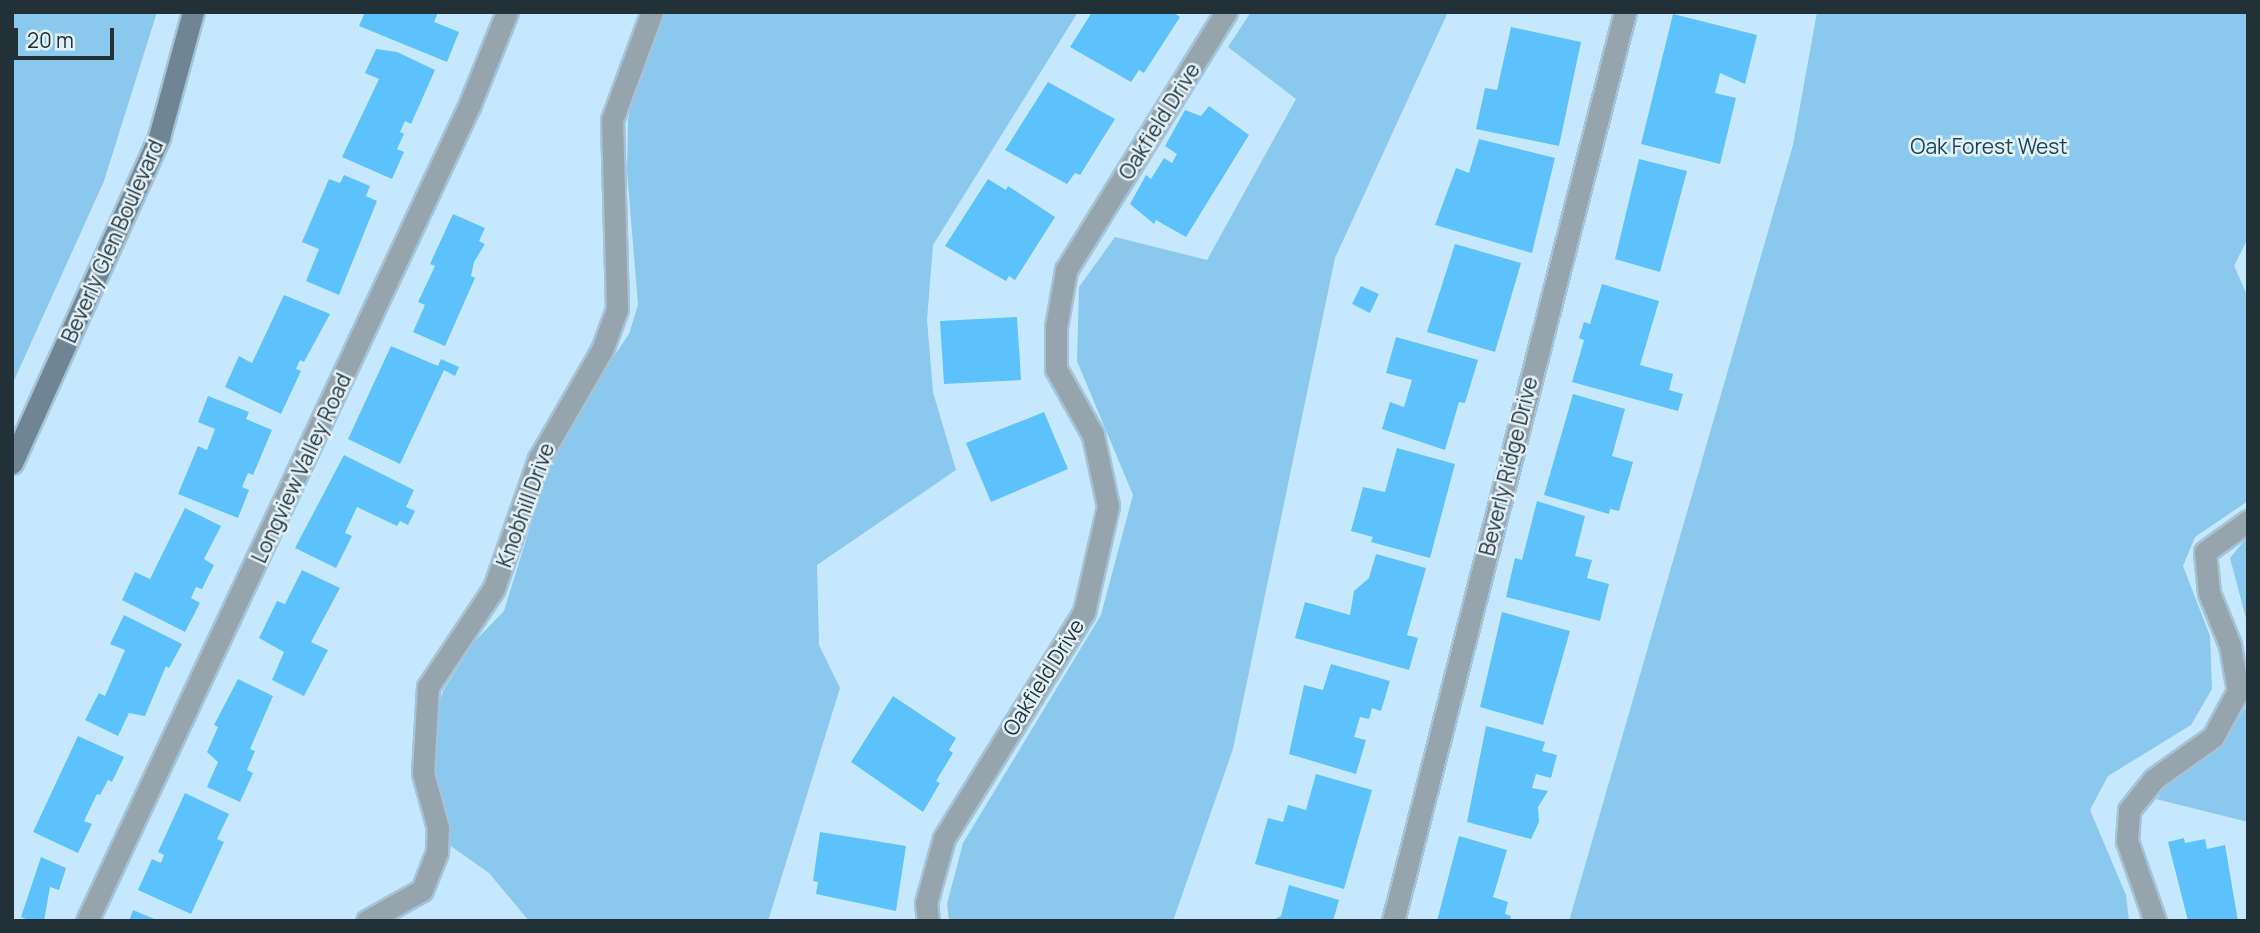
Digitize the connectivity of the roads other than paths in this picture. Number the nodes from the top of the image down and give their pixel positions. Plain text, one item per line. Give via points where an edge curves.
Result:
1 (192, 12) edge
2 (507, 12) edge
3 (652, 12) edge
4 (1226, 12) edge
5 (1625, 12) edge
6 (12, 463) edge
7 (2248, 521) edge
8 (87, 921) edge
9 (367, 921) edge
10 (928, 921) edge
11 (1393, 921) edge
12 (2155, 921) edge

1 - 6 main road, Beverly Glen Boulevard via 159,137
2 - 8 street, Longview Valley Road via 465,117
3 - 9 street, Knobhill Drive via 612,120 617,309 602,350 539,459 494,588 428,687 423,773 438,828 438,852 422,890
4 - 10 street, Oakfield Drive via 1066,270 1056,327 1056,369 1093,435 1108,506 1084,612 944,838 926,904
5 - 11 street, Beverly Ridge Drive
7 - 12 street via 2206,552 2209,593 2230,645 2238,691 2213,737 2154,779 2129,810 2127,841

